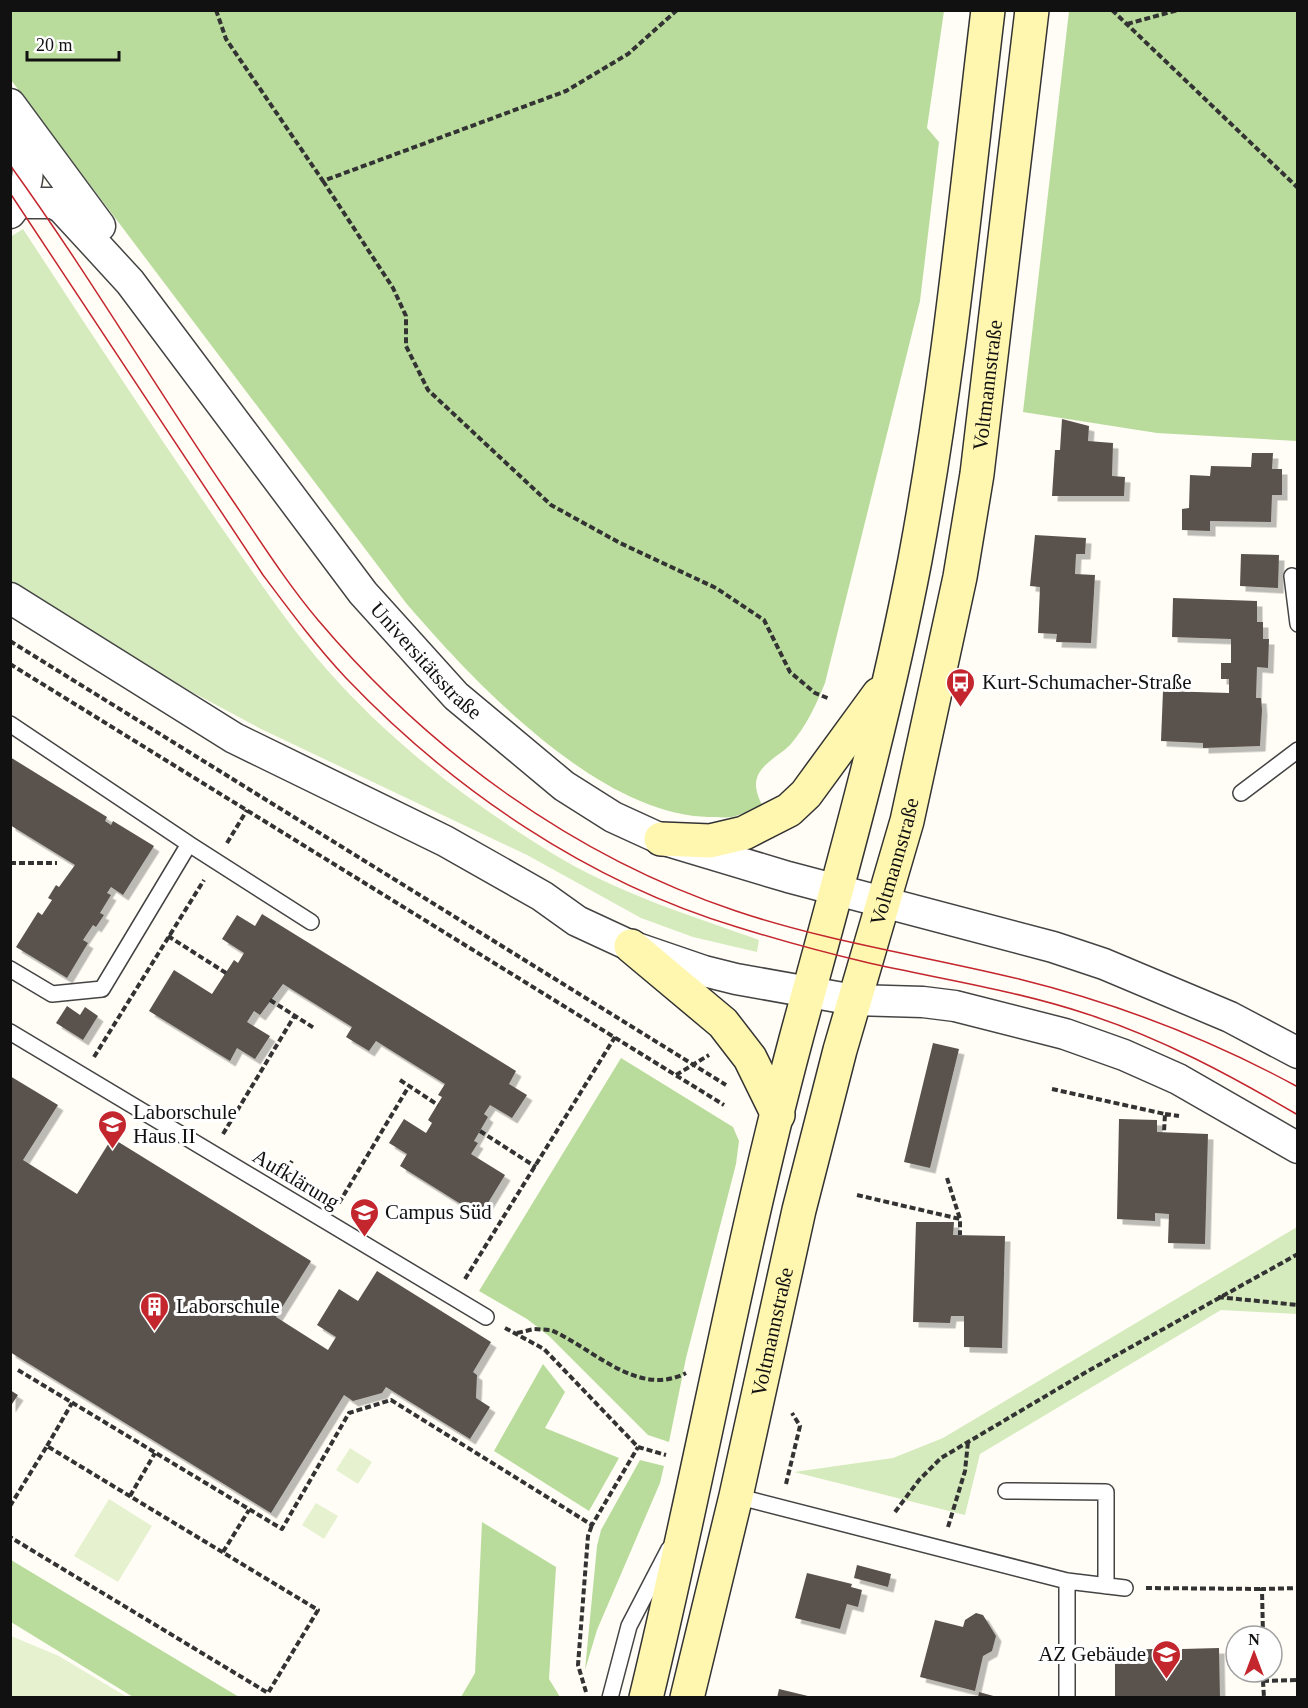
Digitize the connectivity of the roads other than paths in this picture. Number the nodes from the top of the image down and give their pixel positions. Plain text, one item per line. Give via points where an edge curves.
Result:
1 (988, 10) edge
2 (1032, 10) edge
3 (10, 104) edge
4 (10, 126) edge
5 (14, 208) edge
6 (130, 282) junction
7 (1292, 576) dead end
8 (10, 598) edge
9 (1298, 624) edge
10 (889, 680) junction
11 (10, 724) edge
12 (1298, 750) edge
13 (1241, 793) dead end
14 (661, 839) junction
15 (189, 844) junction
16 (838, 890) junction
17 (884, 902) junction
18 (312, 922) dead end
19 (631, 946) junction
20 (10, 969) edge
21 (809, 994) junction
22 (854, 1000) junction
23 (10, 1032) edge
24 (1298, 1053) edge
25 (778, 1115) junction
26 (1298, 1148) edge
27 (486, 1317) road end
28 (1006, 1491) dead end
29 (736, 1496) junction
30 (687, 1514) junction
31 (1067, 1581) junction
32 (1106, 1586) junction
33 (1125, 1588) road end
34 (610, 1698) edge
35 (646, 1698) edge
36 (687, 1698) edge
37 (1067, 1698) edge

1 - 10 street, Voltmannstraße via 940,414 915,561
2 - 17 street, Voltmannstraße via 977,474 962,566 927,735
3 - 6 street, Universitätsstraße via 103,230
4 - 5 street via 28,157 25,184
5 - 6 street, Universitätsstraße via 52,203 62,208
6 - 14 street, Universitätsstraße via 363,593 456,696 564,786 613,817
7 - 9 lane
8 - 19 street via 234,738 445,841 542,896 577,921
10 - 14 street via 806,794 789,810 744,833 710,841
10 - 16 street, Voltmannstraße
11 - 15 lane
12 - 13 lane
14 - 16 street, Universitätsstraße
15 - 18 lane
15 - 20 lane via 102,989 52,994
16 - 17 street
16 - 21 street, Voltmannstraße
17 - 22 street, Voltmannstraße
17 - 24 street via 1104,964 1230,1017
19 - 21 street via 704,972
19 - 25 street via 723,1023 750,1058
21 - 22 street
21 - 25 street, Voltmannstraße
22 - 26 street via 955,1006 1065,1034 1124,1054 1179,1079
22 - 29 street, Voltmannstraße via 799,1209
23 - 27 lane, Aufklärung
25 - 30 street, Voltmannstraße
28 - 32 lane via 1106,1492
29 - 31 lane
29 - 36 street, Voltmannstraße
30 - 34 lane via 629,1626
30 - 35 street, Voltmannstraße
31 - 32 lane
31 - 37 lane
32 - 33 lane

